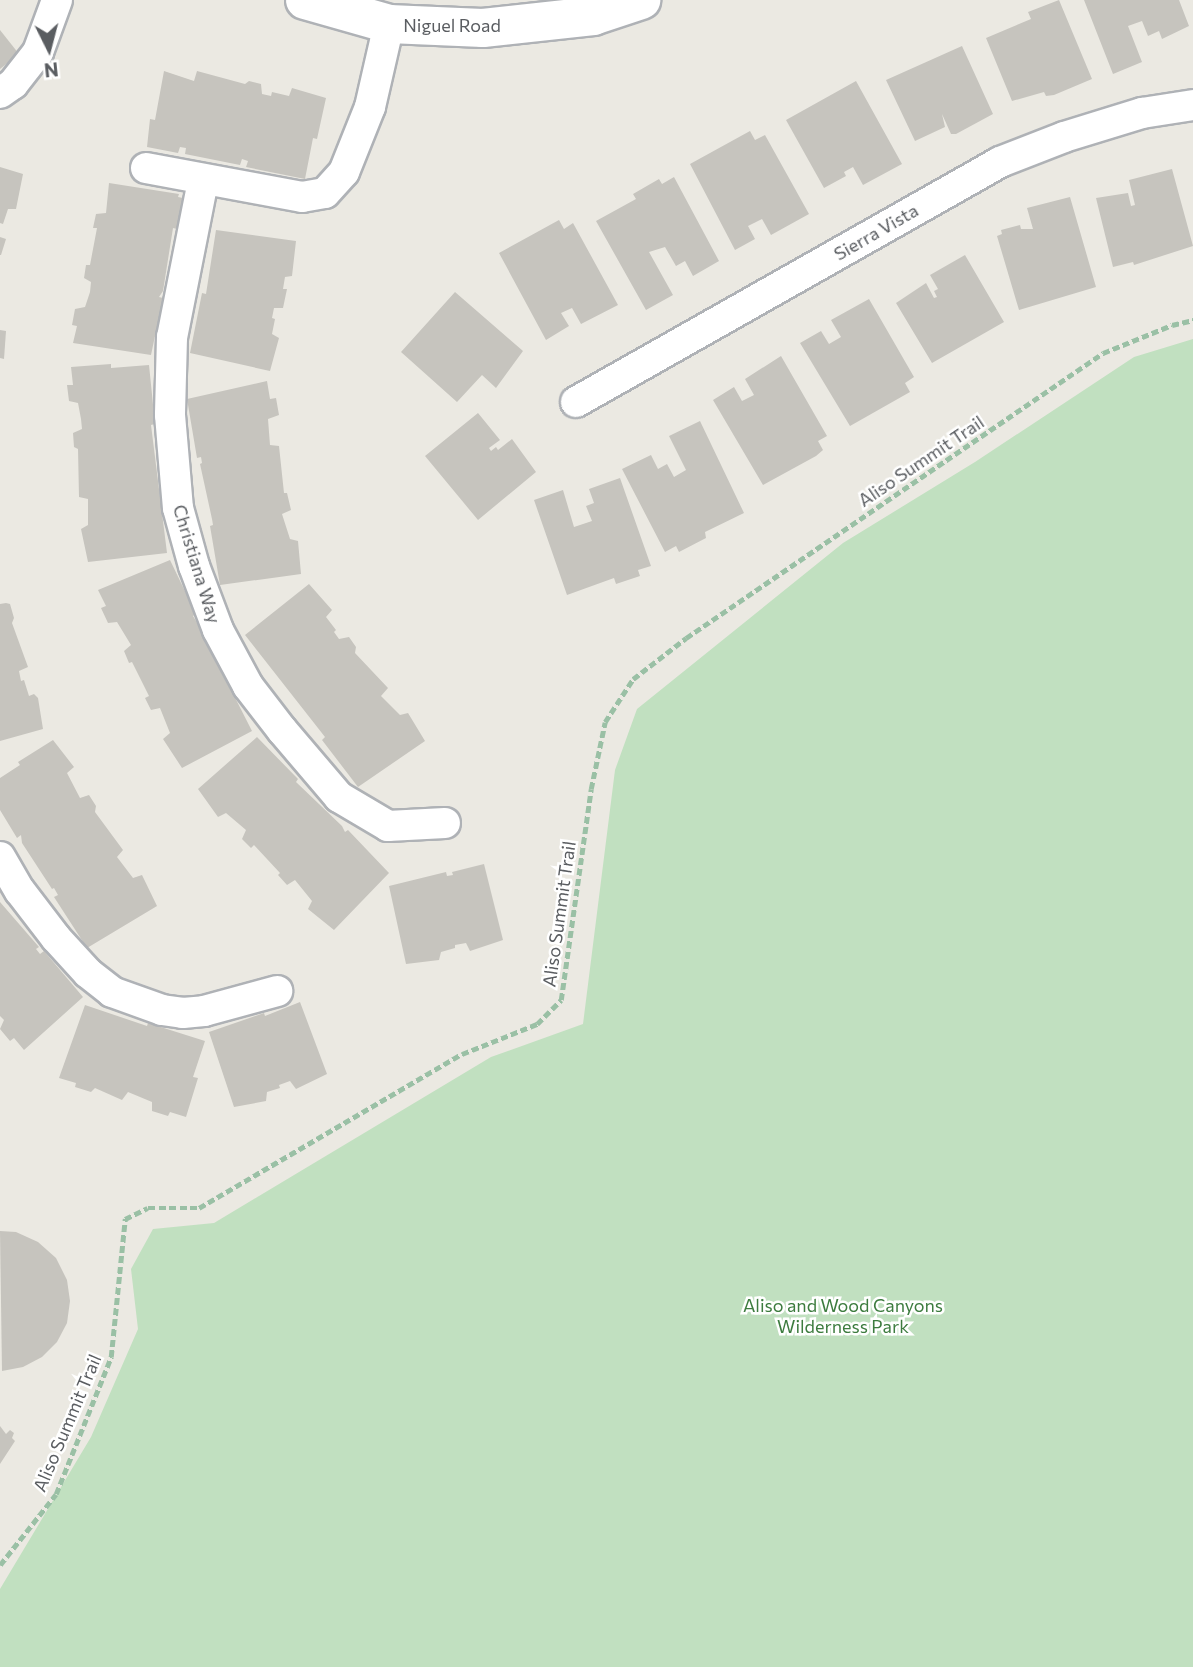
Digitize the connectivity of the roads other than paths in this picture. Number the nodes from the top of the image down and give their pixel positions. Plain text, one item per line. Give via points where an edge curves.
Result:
1 (57, 0) edge
2 (305, 0) edge
3 (641, 0) edge
4 (591, 8) edge
5 (389, 24) junction
6 (0, 93) edge
7 (1193, 105) edge
8 (146, 168) dead end
9 (204, 181) junction
10 (576, 402) dead end
11 (445, 823) dead end
12 (0, 857) edge
13 (277, 991) dead end

1 - 6 street via 38,52
2 - 5 street, Niguel Road
3 - 4 street, Niguel Road
4 - 5 street, Niguel Road via 483,28
5 - 9 street via 370,107 344,172 325,192 302,197
7 - 10 street, Sierra Vista via 1142,113 1000,162
8 - 9 street
9 - 11 street, Christiana Way via 172,337 170,415 178,508 218,630 248,686 339,797 388,827
12 - 13 street via 56,937 112,992 183,1013 204,1012

